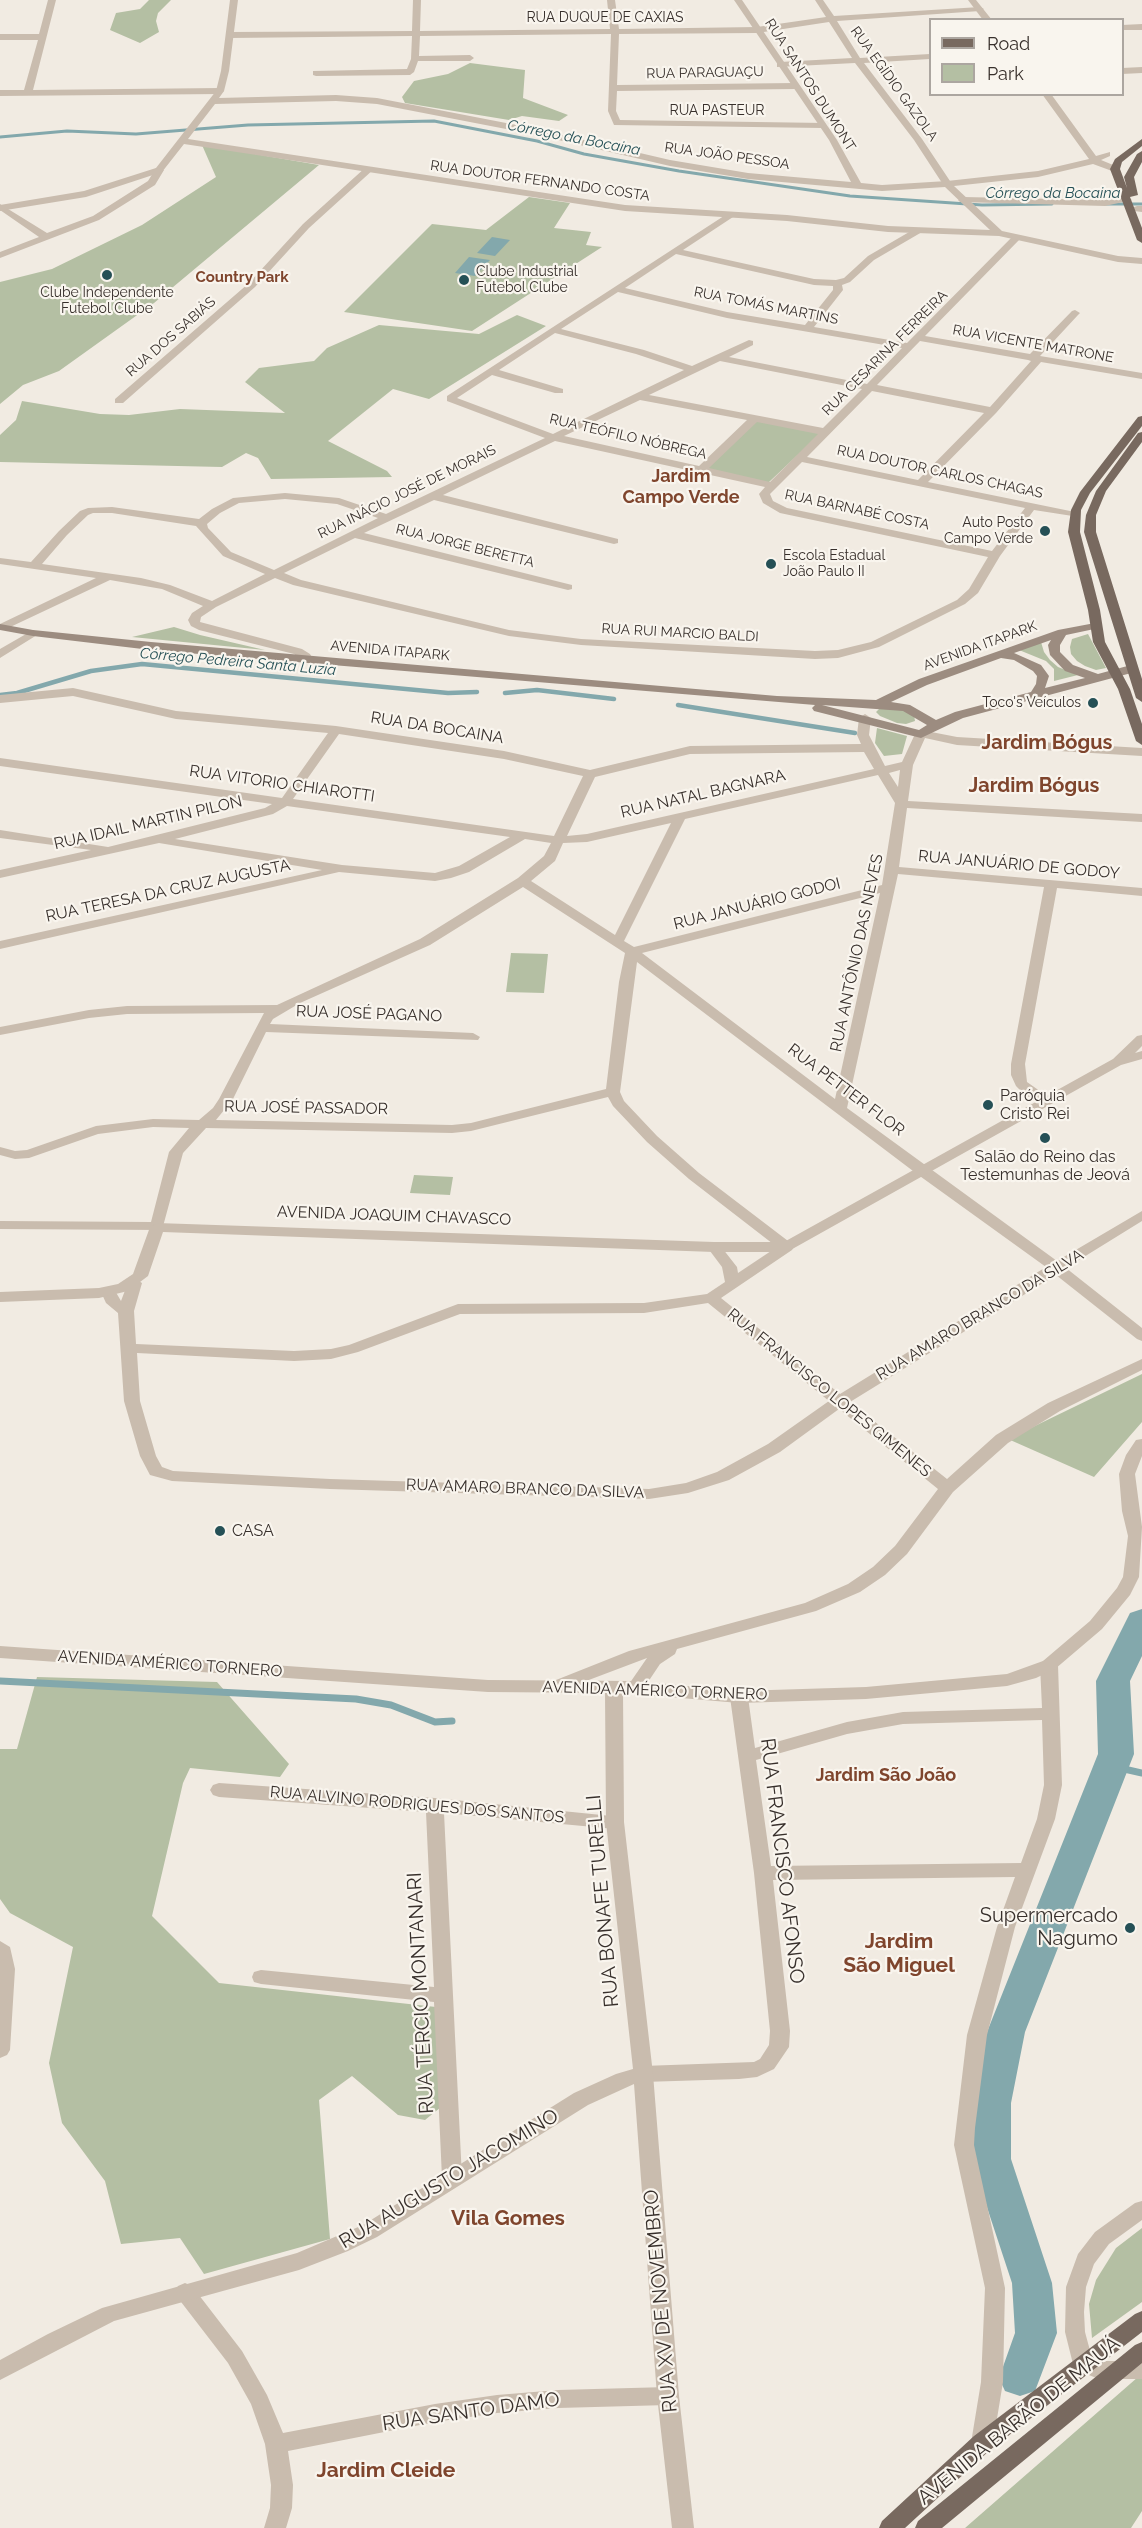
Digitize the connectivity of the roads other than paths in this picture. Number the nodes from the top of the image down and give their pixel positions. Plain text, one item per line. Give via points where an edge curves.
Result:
1 (52, 0) edge
2 (234, 0) edge
3 (417, 0) edge
4 (611, 0) edge
5 (738, 0) edge
6 (819, 0) edge
7 (972, 0) edge
8 (980, 9) junction
9 (987, 18) edge
10 (832, 19) junction
11 (1142, 27) edge
12 (1124, 28) edge
13 (757, 30) junction
14 (615, 32) junction
15 (417, 33) junction
16 (230, 35) junction
17 (0, 37) edge
18 (44, 37) junction
19 (929, 56) edge
20 (470, 58) dead end
21 (415, 59) junction
22 (858, 60) junction
23 (780, 65) junction
24 (1142, 70) edge
25 (1124, 71) edge
26 (316, 73) dead end
27 (795, 86) junction
28 (614, 88) junction
29 (220, 91) junction
30 (0, 93) edge
31 (28, 93) junction
32 (1048, 96) edge
33 (214, 101) junction
34 (822, 125) junction
35 (184, 140) junction
36 (1082, 142) junction
37 (1142, 142) edge
38 (1107, 154) junction
39 (1142, 154) edge
40 (1123, 157) junction
41 (1095, 161) junction
42 (369, 169) junction
43 (1115, 169) junction
44 (159, 170) junction
45 (1129, 177) junction
46 (947, 184) junction
47 (857, 185) junction
48 (966, 203) junction
49 (1135, 205) edge
50 (1, 208) edge
51 (730, 215) junction
52 (1142, 220) edge
53 (988, 224) junction
54 (919, 230) junction
55 (968, 230) junction
56 (999, 233) junction
57 (1017, 237) junction
58 (48, 238) junction
59 (1142, 240) edge
60 (675, 251) junction
61 (0, 255) edge
62 (1142, 261) edge
63 (837, 283) junction
64 (617, 289) junction
65 (1075, 313) dead end
66 (807, 328) junction
67 (553, 330) junction
68 (919, 338) junction
69 (749, 343) dead end
70 (910, 346) junction
71 (720, 358) junction
72 (1035, 358) junction
73 (693, 369) junction
74 (491, 371) junction
75 (1142, 376) edge
76 (869, 388) junction
77 (559, 391) dead end
78 (638, 396) junction
79 (120, 401) dead end
80 (992, 411) junction
81 (755, 418) junction
82 (1142, 419) edge
83 (826, 432) junction
84 (1142, 435) edge
85 (552, 437) junction
86 (798, 458) junction
87 (701, 470) junction
88 (921, 483) junction
89 (771, 485) junction
90 (432, 496) junction
91 (1031, 507) junction
92 (1075, 515) junction
93 (387, 518) junction
94 (201, 523) junction
95 (354, 534) junction
96 (614, 541) dead end
97 (995, 555) junction
98 (0, 561) edge
99 (35, 565) junction
100 (276, 574) junction
101 (108, 576) junction
102 (568, 587) dead end
103 (212, 605) junction
104 (1095, 626) junction
105 (1, 627) edge
106 (1062, 632) junction
107 (33, 633) junction
108 (1126, 650) junction
109 (0, 654) edge
110 (1000, 654) junction
111 (307, 659) junction
112 (1131, 669) junction
113 (1116, 672) junction
114 (1095, 678) junction
115 (923, 682) junction
116 (1036, 693) junction
117 (1142, 698) edge
118 (0, 699) edge
119 (777, 700) junction
120 (806, 701) junction
121 (878, 704) junction
122 (865, 718) junction
123 (935, 724) junction
124 (336, 730) junction
125 (921, 734) junction
126 (957, 741) junction
127 (1142, 741) edge
128 (868, 748) junction
129 (1142, 752) edge
130 (0, 762) edge
131 (907, 765) junction
132 (881, 771) junction
133 (590, 774) junction
134 (856, 776) junction
135 (890, 786) junction
136 (286, 801) junction
137 (902, 804) junction
138 (681, 815) junction
139 (1142, 818) edge
140 (0, 834) edge
141 (523, 835) junction
142 (156, 840) junction
143 (558, 840) junction
144 (111, 849) junction
145 (342, 869) junction
146 (892, 870) junction
147 (0, 874) edge
148 (523, 881) junction
149 (1051, 884) junction
150 (889, 887) junction
151 (1142, 892) edge
152 (618, 941) junction
153 (0, 945) edge
154 (633, 952) junction
155 (277, 1009) junction
156 (263, 1028) junction
157 (0, 1031) edge
158 (473, 1037) dead end
159 (1142, 1039) edge
160 (1142, 1055) edge
161 (1116, 1062) junction
162 (613, 1092) junction
163 (1047, 1101) junction
164 (840, 1108) junction
165 (203, 1124) junction
166 (0, 1151) edge
167 (922, 1171) junction
168 (1142, 1215) edge
169 (0, 1225) edge
170 (157, 1227) junction
171 (714, 1247) junction
172 (787, 1247) junction
173 (1057, 1269) junction
174 (134, 1283) junction
175 (733, 1284) junction
176 (109, 1292) junction
177 (0, 1297) edge
178 (711, 1298) junction
179 (126, 1311) junction
180 (1142, 1336) edge
181 (127, 1348) junction
182 (1142, 1364) edge
183 (840, 1401) junction
184 (1142, 1444) edge
185 (947, 1488) junction
186 (679, 1644) junction
187 (0, 1652) edge
188 (1049, 1665) junction
189 (557, 1686) junction
190 (614, 1687) junction
191 (636, 1687) junction
192 (739, 1697) junction
193 (1051, 1714) junction
194 (746, 1757) junction
195 (219, 1790) dead end
196 (435, 1805) junction
197 (615, 1822) junction
198 (1028, 1870) junction
199 (763, 1873) junction
200 (0, 1948) edge
201 (261, 1977) dead end
202 (443, 1995) junction
203 (780, 2031) joint
204 (0, 2050) edge
205 (643, 2074) junction
206 (452, 2178) junction
207 (1142, 2209) edge
208 (185, 2292) junction
209 (1142, 2320) edge
210 (1142, 2352) edge
211 (1083, 2364) junction
212 (1142, 2370) edge
213 (0, 2371) edge
214 (1118, 2372) junction
215 (668, 2396) junction
216 (982, 2443) junction
217 (276, 2444) junction
218 (275, 2528) edge
219 (683, 2528) edge
220 (890, 2528) edge
221 (926, 2528) edge

1 - 18 street
2 - 16 street
3 - 15 street
4 - 14 street
5 - 13 street, RUA SANTOS DUMONT
6 - 10 street, RUA EGÍDIO GAZOLA
7 - 8 street
8 - 9 street
8 - 10 street, RUA DUQUE DE CAXIAS
10 - 13 street, RUA DUQUE DE CAXIAS
10 - 22 street, RUA EGÍDIO GAZOLA
11 - 12 street
13 - 14 street, RUA DUQUE DE CAXIAS
13 - 23 street, RUA SANTOS DUMONT
14 - 15 street, RUA DUQUE DE CAXIAS
14 - 28 street
15 - 16 street, RUA DUQUE DE CAXIAS
15 - 21 street
16 - 29 street
17 - 18 street
18 - 31 street
19 - 22 street
20 - 21 street
21 - 26 street via 412,70 404,73
22 - 23 street
22 - 46 street, RUA EGÍDIO GAZOLA
23 - 27 street, RUA SANTOS DUMONT
24 - 25 street
27 - 28 street, RUA PARAGUAÇU
27 - 34 street, RUA SANTOS DUMONT
28 - 34 street, RUA PASTEUR via 614,120 627,125
29 - 31 street
29 - 33 street
30 - 31 street
32 - 36 street
33 - 35 street
33 - 47 street, RUA JOÃO PESSOA via 377,101 669,163 748,176
34 - 47 street, RUA SANTOS DUMONT
35 - 42 street, RUA DOUTOR FERNANDO COSTA
35 - 44 street
36 - 38 street
36 - 41 street
37 - 40 main road
38 - 40 street
38 - 41 street, RUA JOÃO PESSOA
39 - 45 main road
40 - 43 main road
40 - 45 main road via 1129,162
41 - 43 street
41 - 46 street, RUA JOÃO PESSOA via 1038,174
42 - 51 street, RUA DOUTOR FERNANDO COSTA via 625,208
42 - 79 street, RUA DOS SABIÁS via 306,226 252,285
43 - 49 main road
44 - 50 street via 87,194
44 - 58 street via 152,183 114,208
45 - 49 main road
46 - 47 street, RUA JOÃO PESSOA via 893,188
46 - 48 street, RUA EGÍDIO GAZOLA
48 - 49 street
48 - 53 street, RUA EGÍDIO GAZOLA
49 - 52 main road
49 - 59 main road
50 - 58 street
51 - 54 street, RUA DOUTOR FERNANDO COSTA
51 - 60 street
53 - 55 street, RUA DOUTOR FERNANDO COSTA
53 - 56 street, RUA DOUTOR FERNANDO COSTA
54 - 55 street, RUA DOUTOR FERNANDO COSTA
54 - 63 street
55 - 56 street, RUA DOUTOR FERNANDO COSTA
56 - 57 street, RUA DOUTOR FERNANDO COSTA
57 - 62 street, RUA DOUTOR FERNANDO COSTA
57 - 68 street, RUA CESARINA FERREIRA
58 - 61 street
60 - 63 street via 814,282
60 - 64 street
63 - 66 street via 838,290
64 - 66 street, RUA TOMÁS MARTINS via 727,315
64 - 67 street
65 - 72 street
66 - 70 street, RUA TOMÁS MARTINS
67 - 73 street
67 - 74 street
68 - 70 street, RUA CESARINA FERREIRA
68 - 72 street, RUA VICENTE MATRONE
69 - 71 street, RUA INÁCIO JOSÉ DE MORAIS
70 - 76 street, RUA CESARINA FERREIRA
71 - 73 street, RUA INÁCIO JOSÉ DE MORAIS
71 - 76 street
72 - 75 street, RUA VICENTE MATRONE
72 - 80 street
73 - 78 street, RUA INÁCIO JOSÉ DE MORAIS
74 - 77 street
74 - 85 street, RUA TEÓFILO NÓBREGA via 451,399
76 - 80 street
76 - 83 street, RUA CESARINA FERREIRA
78 - 81 street
78 - 85 street, RUA INÁCIO JOSÉ DE MORAIS
80 - 88 street
81 - 83 street
81 - 87 street
82 - 92 main road via 1084,492
83 - 86 street, RUA CESARINA FERREIRA
84 - 108 main road via 1101,491 1091,515 1090,532
85 - 87 street, RUA TEÓFILO NÓBREGA
85 - 90 street, RUA INÁCIO JOSÉ DE MORAIS
86 - 88 street, RUA DOUTOR CARLOS CHAGAS
86 - 89 street, RUA CESARINA FERREIRA
87 - 89 street, RUA TEÓFILO NÓBREGA
88 - 91 street, RUA DOUTOR CARLOS CHAGAS
89 - 97 street, RUA BARNABÉ COSTA via 765,499 784,511
90 - 93 street, RUA INÁCIO JOSÉ DE MORAIS
90 - 96 street
91 - 92 street, RUA DOUTOR CARLOS CHAGAS
91 - 97 street, RUA RUI MARCIO BALDI
92 - 104 main road via 1074,532
93 - 94 street via 339,501 285,496 237,500
93 - 95 street, RUA INÁCIO JOSÉ DE MORAIS
94 - 99 street via 92,510 63,533
94 - 100 street, RUA RUI MARCIO BALDI via 227,554
95 - 100 street, RUA INÁCIO JOSÉ DE MORAIS
95 - 102 street, RUA JORGE BERETTA
97 - 100 street, RUA RUI MARCIO BALDI via 974,591 945,611 875,645 815,655 622,645 509,633 320,589
98 - 99 street
99 - 101 street
100 - 103 street, RUA INÁCIO JOSÉ DE MORAIS
101 - 103 street via 166,587
101 - 105 street
103 - 111 street, RUA INÁCIO JOSÉ DE MORAIS via 196,615 195,624 298,651
104 - 106 main road, AVENIDA ITAPARK
104 - 108 main road via 1114,632
104 - 113 main road via 1099,642
105 - 107 main road, AVENIDA ITAPARK
106 - 110 main road, AVENIDA ITAPARK
106 - 114 main road via 1054,653 1069,668
107 - 109 street
107 - 111 main road, AVENIDA ITAPARK
108 - 112 main road
110 - 115 main road, AVENIDA ITAPARK
110 - 116 main road via 1017,657 1037,668 1043,676
111 - 119 main road, AVENIDA ITAPARK
112 - 113 main road
112 - 117 main road
113 - 114 main road
113 - 127 main road
114 - 116 main road
115 - 120 main road via 870,694
115 - 121 main road, AVENIDA ITAPARK
116 - 123 main road
118 - 124 street, RUA DA BOCAINA via 73,692 176,715
119 - 120 main road, AVENIDA ITAPARK
119 - 122 main road, AVENIDA ITAPARK
120 - 121 main road, AVENIDA ITAPARK
121 - 122 main road, AVENIDA ITAPARK
121 - 123 main road, AVENIDA ITAPARK via 906,708
122 - 125 main road, AVENIDA ITAPARK
122 - 128 street via 863,735
123 - 125 main road
123 - 126 street
124 - 133 street, RUA DA BOCAINA via 504,755
124 - 136 street, RUA IDAIL MARTIN PILON
125 - 126 street
125 - 131 street, RUA ANTÔNIO DAS NEVES
126 - 129 street
128 - 132 street
128 - 133 street, RUA DA BOCAINA via 690,750
130 - 136 street, RUA VITORIO CHIAROTTI
131 - 132 street, RUA NATAL BAGNARA
131 - 137 street, RUA ANTÔNIO DAS NEVES
132 - 134 street, RUA NATAL BAGNARA
132 - 135 street
133 - 143 street
134 - 135 street, RUA NATAL BAGNARA
134 - 138 street, RUA NATAL BAGNARA
135 - 137 street
136 - 141 street, RUA VITORIO CHIAROTTI
136 - 142 street, RUA IDAIL MARTIN PILON via 257,815
137 - 139 street
137 - 146 street, RUA ANTÔNIO DAS NEVES
138 - 143 street, RUA NATAL BAGNARA via 587,838
138 - 152 street
140 - 144 street
141 - 143 street, RUA VITORIO CHIAROTTI
141 - 145 street via 451,874 417,877
142 - 144 street, RUA IDAIL MARTIN PILON
142 - 145 street
143 - 148 street via 550,858
144 - 147 street, RUA IDAIL MARTIN PILON
145 - 153 street, RUA TERESA DA CRUZ AUGUSTA
146 - 149 street, RUA JANUÁRIO DE GODOY
146 - 150 street, RUA ANTÔNIO DAS NEVES
148 - 152 street, RUA PETTER FLOR
148 - 155 street via 425,942
149 - 151 street, RUA JANUÁRIO DE GODOY
149 - 163 street via 1018,1064 1021,1083
150 - 154 street, RUA JANUÁRIO GODOI
150 - 164 street, RUA ANTÔNIO DAS NEVES
152 - 154 street, RUA PETTER FLOR
154 - 162 street
154 - 164 street, RUA PETTER FLOR
155 - 156 street via 267,1017
155 - 157 street via 127,1010
156 - 158 street, RUA JOSÉ PAGANO
156 - 165 street via 226,1099
159 - 161 street
160 - 161 street
161 - 163 street
162 - 165 street, RUA JOSÉ PASSADOR via 486,1125 452,1129
162 - 172 street via 618,1103 652,1139
163 - 167 street
164 - 167 street, RUA PETTER FLOR
165 - 166 street, RUA JOSÉ PASSADOR via 124,1125 96,1130 29,1154
165 - 170 street via 176,1152
167 - 172 street
167 - 173 street, RUA PETTER FLOR
168 - 173 street, RUA AMARO BRANCO DA SILVA
169 - 170 street, AVENIDA JOAQUIM CHAVASCO
170 - 171 street, AVENIDA JOAQUIM CHAVASCO
170 - 174 street via 144,1269
171 - 172 street, AVENIDA JOAQUIM CHAVASCO
171 - 175 street via 729,1267
172 - 175 street
173 - 180 street, RUA PETTER FLOR
173 - 183 street, RUA AMARO BRANCO DA SILVA
174 - 176 street
174 - 179 street
175 - 178 street
176 - 177 street
176 - 179 street via 114,1303
178 - 181 street via 644,1308 458,1310 331,1354 294,1356
178 - 183 street, RUA FRANCISCO LOPES GIMENES
179 - 181 street
181 - 183 street, RUA AMARO BRANCO DA SILVA via 132,1401 148,1456 156,1471 172,1476 649,1494 688,1488 723,1476 774,1448
182 - 185 street via 1002,1439
183 - 185 street, RUA FRANCISCO LOPES GIMENES
184 - 188 street, AVENIDA AMÉRICO TORNERO via 1127,1474 1136,1536 1131,1577 1096,1625
185 - 186 street via 901,1550 879,1572 854,1588 810,1607
186 - 189 street via 635,1655
186 - 191 street via 654,1660
187 - 189 street, AVENIDA AMÉRICO TORNERO via 488,1686
188 - 192 street, AVENIDA AMÉRICO TORNERO via 1030,1674 980,1684
188 - 193 street
189 - 190 street, AVENIDA AMÉRICO TORNERO
190 - 191 street, AVENIDA AMÉRICO TORNERO
190 - 197 street, RUA BONAFE TURELLI
191 - 192 street, AVENIDA AMÉRICO TORNERO
192 - 194 street, RUA FRANCISCO AFONSO
193 - 194 street via 903,1718 847,1728
193 - 198 street via 1053,1785
194 - 199 street, RUA FRANCISCO AFONSO
195 - 196 street, RUA ALVINO RODRIGUES DOS SANTOS
196 - 197 street, RUA ALVINO RODRIGUES DOS SANTOS
196 - 202 street, RUA TÉRCIO MONTANARI
197 - 205 street, RUA BONAFE TURELLI
198 - 199 street
198 - 216 street via 1006,1927 977,2035 964,2128 964,2145 995,2288 992,2382
199 - 203 street, RUA FRANCISCO AFONSO
200 - 204 street via 6,1969
201 - 202 street
202 - 206 street, RUA TÉRCIO MONTANARI
203 - 205 street, RUA AUGUSTO JACOMINO via 780,2048 774,2058 757,2069
205 - 206 street, RUA AUGUSTO JACOMINO via 581,2099
205 - 215 street, RUA XV DE NOVEMBRO
206 - 208 street, RUA AUGUSTO JACOMINO via 341,2246
207 - 211 street via 1102,2238 1085,2260 1076,2287 1074,2312
208 - 213 street, RUA AUGUSTO JACOMINO via 109,2314
208 - 217 street via 236,2357 261,2401
209 - 211 main road, AVENIDA BARÃO DE MAUÁ
210 - 214 main road, AVENIDA BARÃO DE MAUÁ
211 - 214 street
211 - 216 main road, AVENIDA BARÃO DE MAUÁ
212 - 214 street
214 - 221 main road, AVENIDA BARÃO DE MAUÁ
215 - 217 street, RUA SANTO DAMO via 497,2404
215 - 219 street, RUA XV DE NOVEMBRO
216 - 220 main road, AVENIDA BARÃO DE MAUÁ
217 - 218 street via 282,2485

